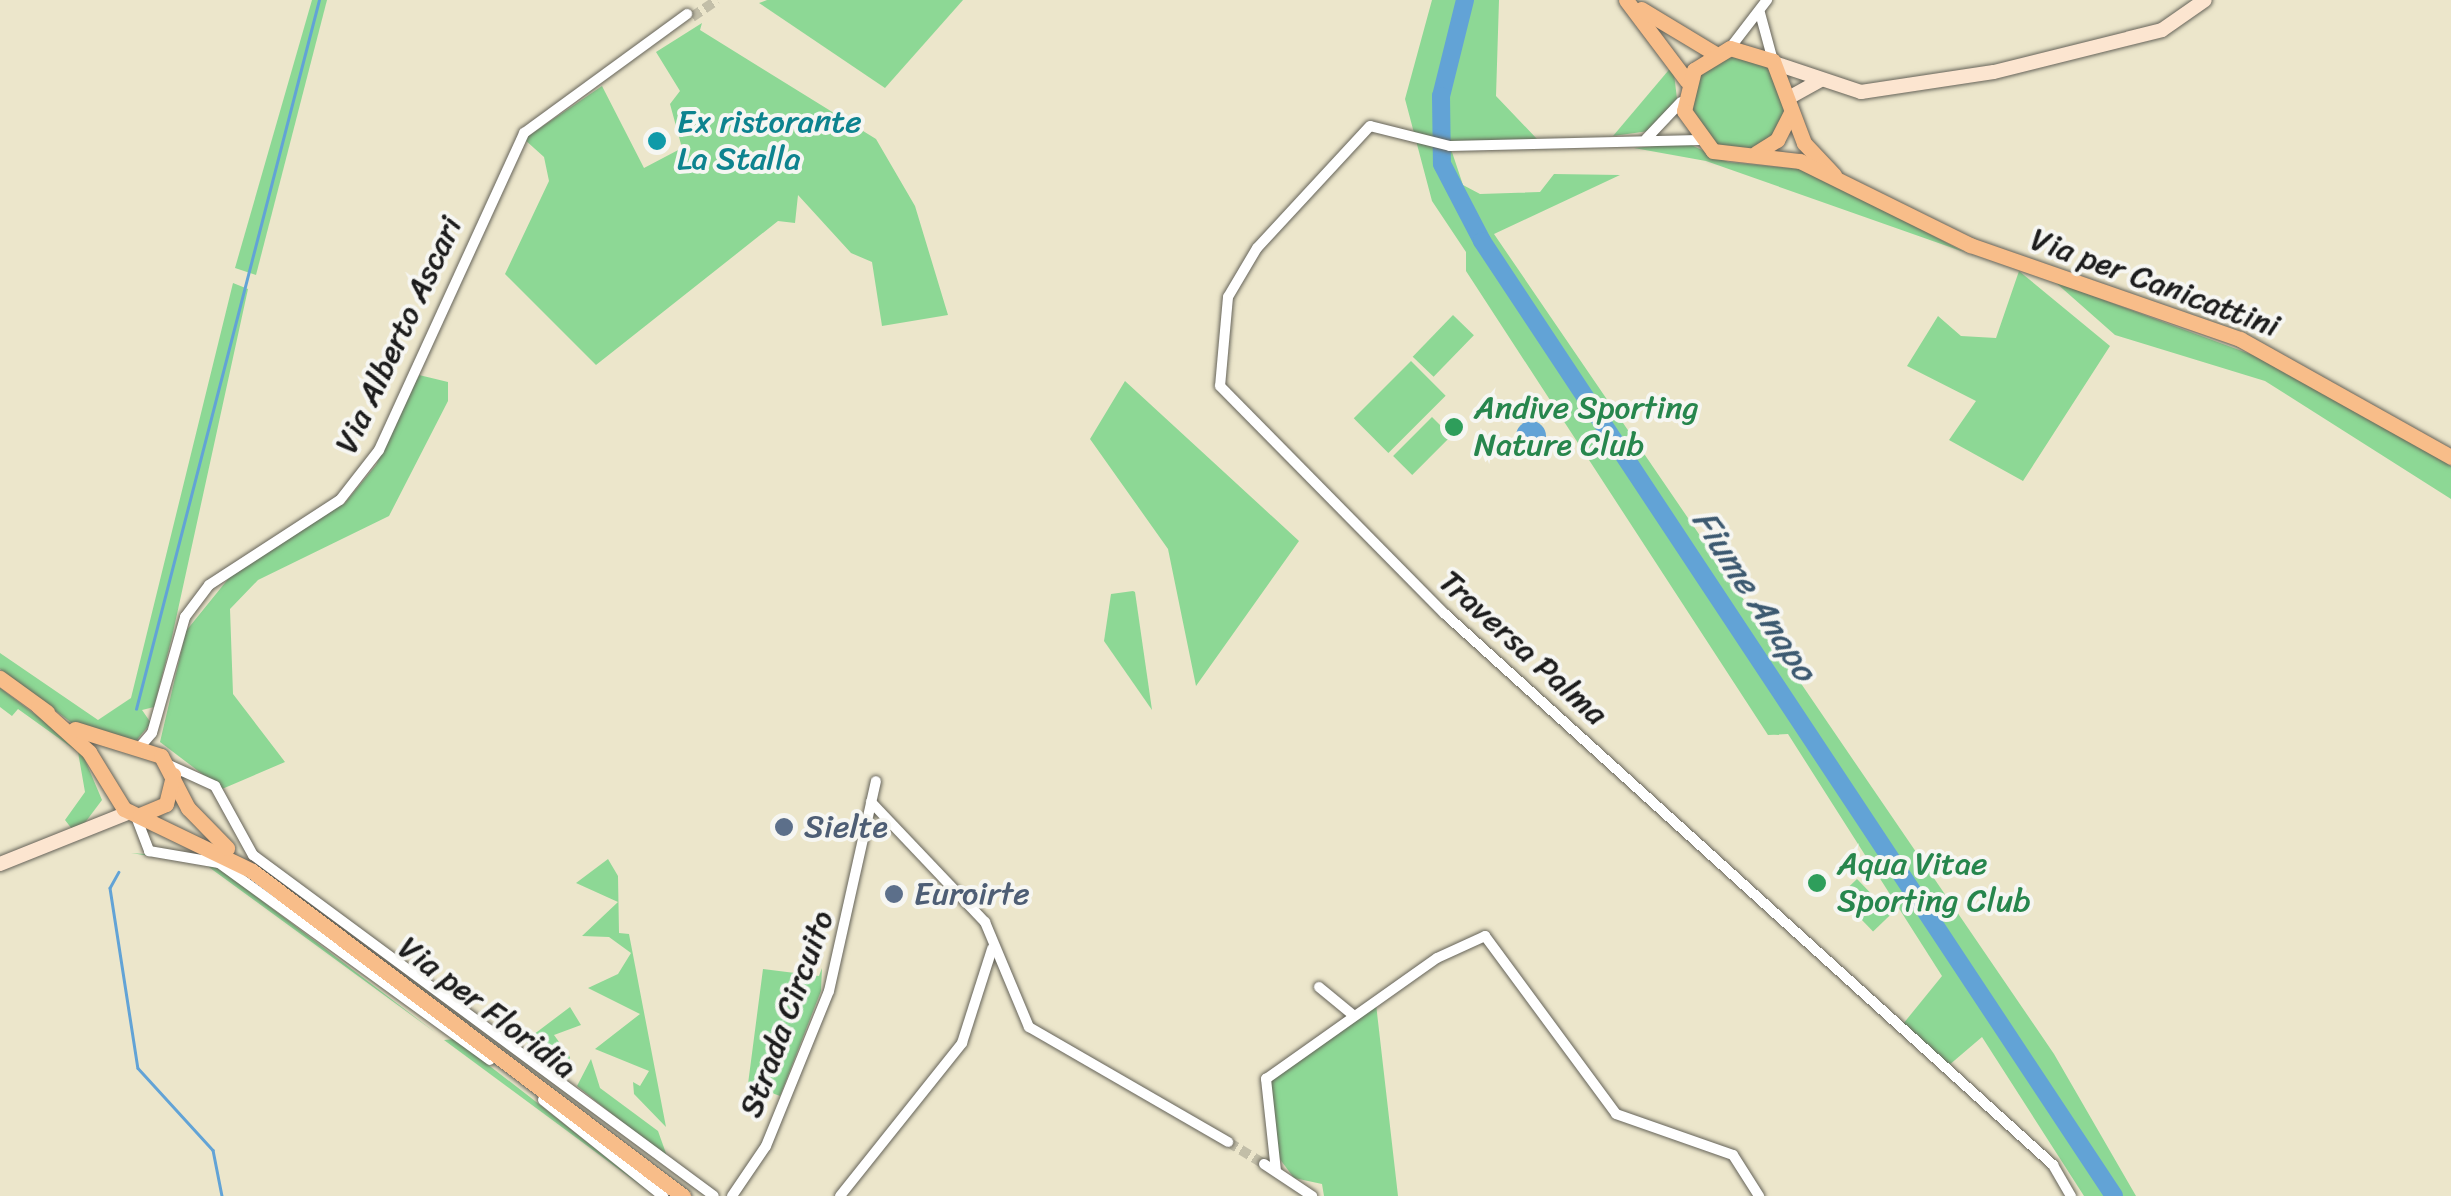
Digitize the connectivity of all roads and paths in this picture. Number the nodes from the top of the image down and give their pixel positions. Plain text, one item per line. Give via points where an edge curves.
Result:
1 (1628, 0) edge
2 (1767, 0) edge
3 (2205, 0) edge
4 (1760, 12) junction
5 (690, 15) tunnel mouth
6 (1722, 51) junction
7 (1775, 62) junction
8 (1821, 80) junction
9 (1686, 88) junction
10 (1792, 104) junction
11 (1698, 140) junction
12 (1636, 144) junction
13 (1748, 156) junction
14 (1834, 175) junction
15 (2451, 458) edge
16 (0, 678) edge
17 (38, 706) junction
18 (152, 733) junction
19 (136, 750) junction
20 (167, 764) junction
21 (200, 777) junction
22 (876, 781) dead end
23 (111, 790) junction
24 (176, 792) junction
25 (871, 802) junction
26 (135, 814) junction
27 (96, 823) junction
28 (0, 864) edge
29 (252, 871) junction
30 (992, 950) junction
31 (1319, 987) dead end
32 (1353, 1015) junction
33 (1228, 1142) tunnel mouth
34 (1264, 1164) tunnel mouth
35 (1276, 1171) junction
36 (663, 1196) edge
37 (683, 1196) edge
38 (714, 1196) edge
39 (732, 1196) edge
40 (840, 1196) edge
41 (1312, 1196) edge
42 (1759, 1196) edge
43 (2071, 1196) edge

1 - 6 main road
1 - 9 main road
2 - 4 street
3 - 8 street via 2162,30 1994,72 1861,92
4 - 6 street
4 - 7 street
5 - 18 street, Via Alberto Ascari via 524,132 379,450 340,500 208,585 185,618
6 - 7 main road
6 - 9 main road
7 - 8 street
7 - 10 main road
8 - 10 street
9 - 11 main road
9 - 12 street via 1666,125
10 - 13 main road via 1777,140
10 - 14 main road via 1804,142
11 - 12 street
11 - 13 main road
12 - 43 street, Traversa Palma via 1422,145 1389,124 1364,130 1257,248 1219,329 1225,398 1507,671 2053,1164
13 - 14 main road
14 - 15 main road, Via per Canicattini via 1970,245 2240,338
16 - 17 main road
17 - 19 main road
17 - 23 main road via 90,752
18 - 19 street
18 - 20 street
19 - 20 main road
19 - 23 main road via 115,764
20 - 21 street
20 - 24 main road
21 - 24 street
21 - 38 street via 253,855
22 - 25 street, Strada Circuito
23 - 26 main road
23 - 27 street
24 - 26 main road
24 - 29 main road
25 - 30 street via 985,922
25 - 39 street, Strada Circuito via 829,990 766,1146
26 - 27 street
26 - 29 main road
26 - 36 street via 149,851 219,863
27 - 28 street
29 - 37 main road, Via per Floridia
30 - 33 street via 1029,1027
30 - 40 street via 962,1044
31 - 32 street
32 - 35 street via 1263,1084
32 - 42 street via 1437,958 1490,937 1616,1114 1733,1155
34 - 35 street
35 - 41 street

